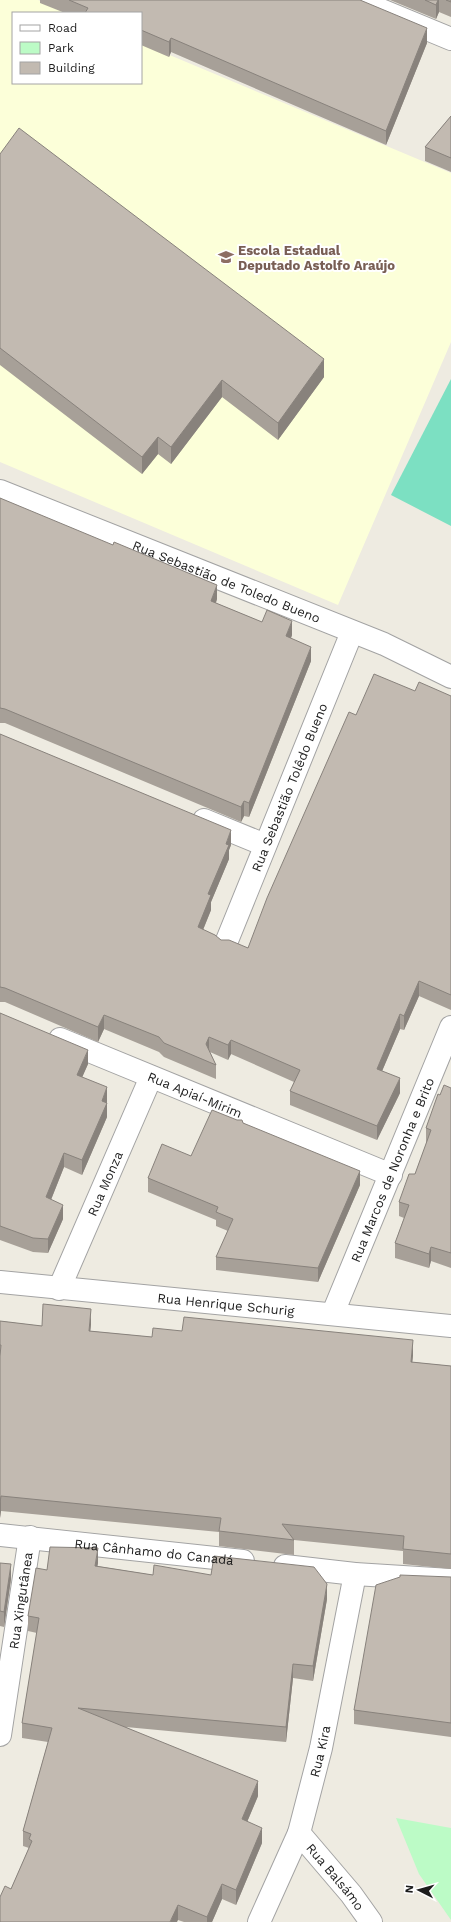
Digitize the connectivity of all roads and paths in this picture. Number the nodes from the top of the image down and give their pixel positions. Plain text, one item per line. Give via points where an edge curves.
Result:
1 (357, 0) edge
2 (451, 39) edge
3 (0, 491) edge
4 (352, 632) junction
5 (451, 677) edge
6 (184, 811) edge
7 (265, 845) junction
8 (226, 943) edge
9 (451, 1027) edge
10 (43, 1032) edge
11 (151, 1078) junction
12 (391, 1174) junction
13 (0, 1282) edge
14 (59, 1289) junction
15 (333, 1313) junction
16 (451, 1326) edge
17 (0, 1535) edge
18 (30, 1537) junction
19 (355, 1574) junction
20 (451, 1580) edge
21 (0, 1735) edge
22 (299, 1833) junction
23 (259, 1922) edge
24 (371, 1922) edge

1 - 2 street
3 - 4 street, Rua Sebastião de Toledo Bueno
4 - 5 street, Rua Sebastião de Toledo Bueno via 384,644
4 - 7 street, Rua Sebastião Tolêdo Bueno
6 - 7 street
7 - 8 street, Rua Sebastião Tolêdo Bueno
9 - 12 street, Rua Marcos de Noronha e Brito
10 - 11 street, Rua Apiaí-Mirim
11 - 12 street, Rua Apiaí-Mirim
11 - 14 street, Rua Monza
12 - 15 street, Rua Marcos de Noronha e Brito
13 - 14 street, Rua Henrique Schurig
14 - 15 street, Rua Henrique Schurig
15 - 16 street, Rua Henrique Schurig
17 - 18 street, Rua Cânhamo do Canadá
18 - 19 street, Rua Cânhamo do Canadá
18 - 21 street, Rua Xingutânea
19 - 20 street, Rua Cânhamo do Canadá
19 - 22 street, Rua Kira via 321,1748
22 - 23 street, Rua Kira
22 - 24 street, Rua Balsámo via 351,1894

